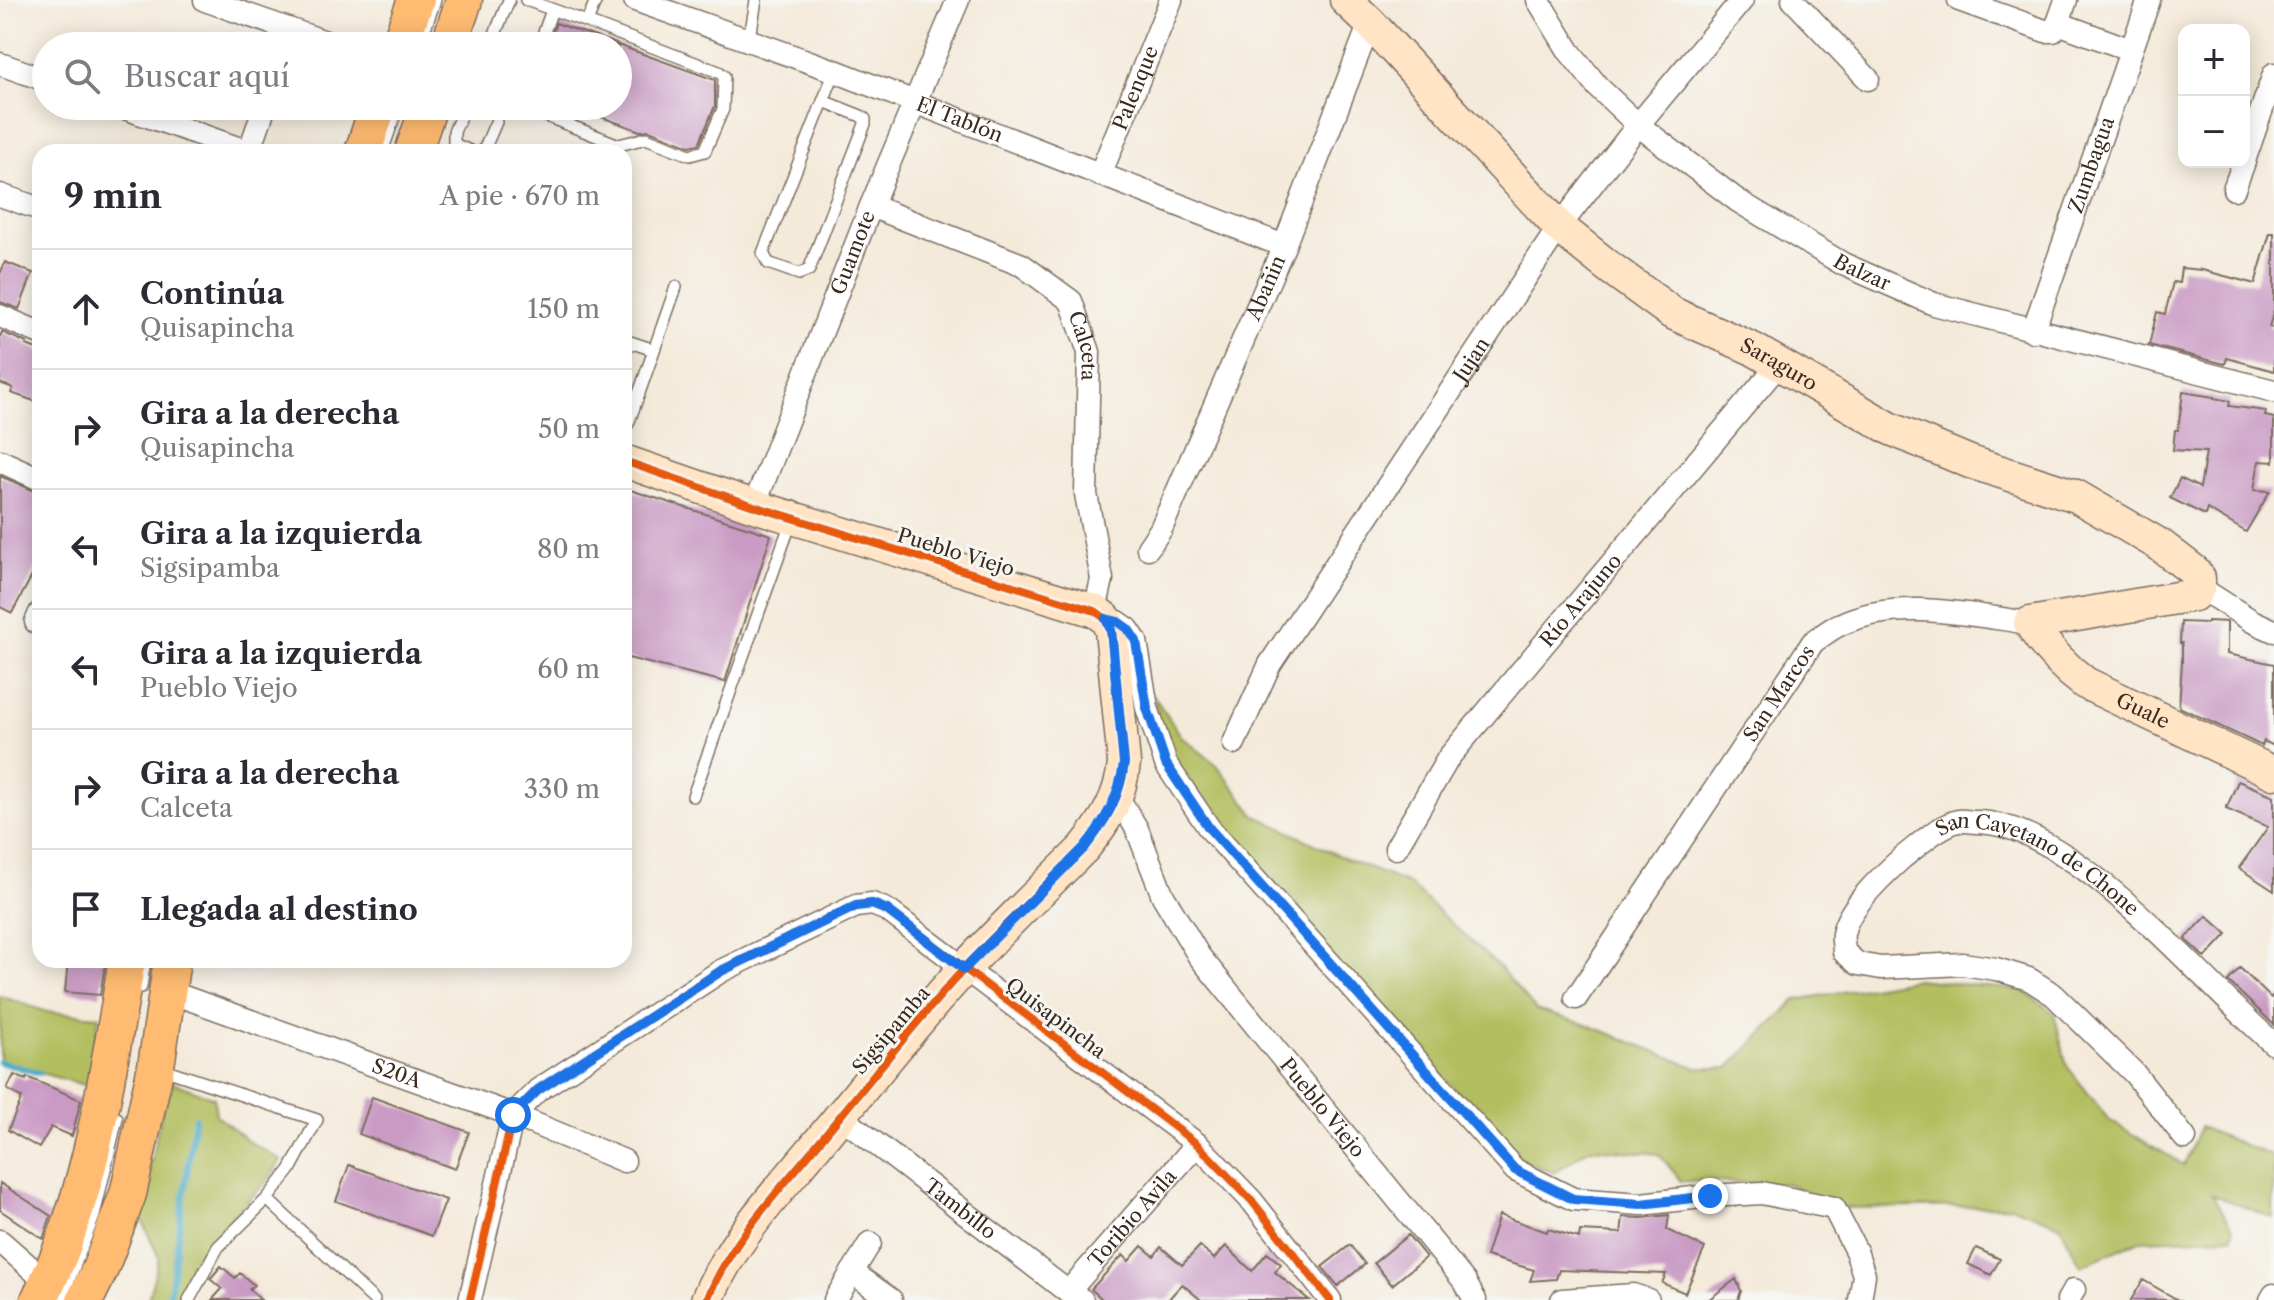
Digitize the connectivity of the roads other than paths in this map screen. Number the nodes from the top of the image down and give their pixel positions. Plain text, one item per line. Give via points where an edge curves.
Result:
1 (205, 0) edge
2 (416, 0) edge
3 (435, 0) edge
4 (453, 0) edge
5 (464, 0) edge
6 (509, 0) edge
7 (526, 0) edge
8 (596, 0) edge
9 (635, 0) edge
10 (756, 0) edge
11 (958, 0) edge
12 (1171, 0) edge
13 (1346, 0) edge
14 (1538, 0) edge
15 (1742, 0) edge
16 (1793, 0) edge
17 (1959, 0) edge
18 (2066, 0) edge
19 (2149, 0) edge
20 (552, 10) junction
21 (587, 22) junction
22 (1370, 23) junction
23 (2058, 23) junction
24 (275, 32) edge
25 (404, 32) edge
26 (424, 32) edge
27 (442, 32) edge
28 (454, 32) edge
29 (496, 32) edge
30 (544, 32) edge
31 (613, 32) edge
32 (632, 39) edge
33 (746, 40) junction
34 (2131, 50) junction
35 (0, 64) edge
36 (835, 71) junction
37 (2274, 74) edge
38 (32, 75) edge
39 (1868, 79) dead end
40 (823, 101) junction
41 (916, 103) junction
42 (159, 120) edge
43 (260, 120) edge
44 (373, 120) edge
45 (393, 120) edge
46 (424, 120) edge
47 (460, 120) edge
48 (556, 120) edge
49 (496, 122) dead end
50 (1638, 125) junction
51 (226, 144) edge
52 (252, 144) edge
53 (366, 144) edge
54 (385, 144) edge
55 (416, 144) edge
56 (454, 144) edge
57 (486, 144) edge
58 (616, 144) edge
59 (623, 144) edge
60 (2250, 144) edge
61 (2242, 168) edge
62 (1100, 175) junction
63 (2234, 189) dead end
64 (0, 195) edge
65 (32, 206) edge
66 (871, 206) junction
67 (1559, 227) junction
68 (1284, 246) junction
69 (676, 287) dead end
70 (0, 316) edge
71 (32, 330) edge
72 (2033, 331) junction
73 (632, 343) edge
74 (654, 350) junction
75 (1779, 364) junction
76 (2274, 391) edge
77 (632, 397) edge
78 (637, 399) junction
79 (632, 413) edge
80 (0, 461) edge
81 (632, 464) edge
82 (32, 475) edge
83 (754, 506) junction
84 (792, 518) junction
85 (1148, 548) dead end
86 (2199, 587) junction
87 (1100, 615) junction
88 (2030, 623) junction
89 (2274, 631) edge
90 (1234, 743) dead end
91 (2274, 773) edge
92 (693, 796) dead end
93 (1117, 796) junction
94 (1396, 848) dead end
95 (126, 968) edge
96 (964, 969) junction
97 (160, 979) edge
98 (1576, 998) dead end
99 (2274, 1044) edge
100 (156, 1066) junction
101 (119, 1106) dead end
102 (513, 1115) junction
103 (840, 1116) junction
104 (2185, 1138) dead end
105 (1197, 1144) junction
106 (624, 1161) dead end
107 (267, 1199) junction
108 (0, 1241) edge
109 (870, 1243) dead end
110 (852, 1272) junction
111 (56, 1296) edge
112 (1075, 1296) edge
113 (85, 1300) edge
114 (189, 1300) edge
115 (374, 1300) edge
116 (470, 1300) edge
117 (707, 1300) edge
118 (835, 1300) edge
119 (891, 1300) edge
120 (1330, 1300) edge
121 (1475, 1300) edge
122 (1562, 1300) edge
123 (1648, 1300) edge
124 (1860, 1300) edge

1 - 24 street
2 - 25 main road
3 - 26 lane
4 - 27 lane
5 - 28 main road
6 - 29 lane
7 - 20 lane
8 - 21 lane
9 - 33 street, El Tablón
10 - 33 lane
11 - 41 street, Guamote
12 - 62 street, Palenque
13 - 22 street, Saraguro
14 - 50 street, Balzar via 1569,51
15 - 50 street, Jujan
16 - 39 street
17 - 23 street via 2045,31 2053,31
18 - 23 street
19 - 34 street, Zumbagua
20 - 21 lane
20 - 30 lane
21 - 31 lane
22 - 67 street, Saraguro
22 - 68 street, Abañin
23 - 34 street
32 - 59 lane via 719,72 724,76 723,109 705,151 690,155 646,138
33 - 36 street, El Tablón
34 - 72 street, Zumbagua
35 - 38 street
36 - 40 lane
36 - 41 street, El Tablón
37 - 60 street
40 - 40 lane via 763,253 768,263 799,274 809,270 865,124 861,116
41 - 62 street, El Tablón
41 - 66 street, Guamote
42 - 51 street
43 - 52 street
44 - 53 main road
45 - 54 lane
46 - 55 main road
47 - 56 lane
48 - 58 lane
49 - 57 lane
50 - 67 street, Jujan
50 - 72 street, Balzar via 1738,201 1843,264 1934,304
61 - 63 street
62 - 68 street, El Tablón
64 - 65 street
66 - 83 street, Guamote
66 - 87 street, Calceta via 1022,265 1071,301 1089,352 1086,494 1102,579
67 - 75 street, Saraguro via 1672,313
67 - 90 street, Jujan via 1270,664
68 - 85 street, Abañin via 1161,529
69 - 74 lane
70 - 71 street
72 - 76 street, Balzar
73 - 74 lane
74 - 78 lane
75 - 86 street, Saraguro via 1891,429 1970,462 2076,496 2160,545 2194,571
75 - 94 street, Río Arajuno via 1449,757
77 - 78 lane
78 - 79 lane
80 - 82 street
81 - 83 street, Pueblo Viejo
83 - 84 street, Pueblo Viejo
84 - 87 street, Pueblo Viejo
84 - 92 lane
86 - 88 street, San Marcos via 2194,595
86 - 89 street, Saraguro
87 - 93 street via 1111,630 1124,763
87 - 124 street via 1128,629 1136,641 1147,708 1166,764 1209,828 1515,1170 1573,1199 1641,1204 1762,1193 1834,1208 1864,1275
88 - 91 street, Guale via 2046,649 2085,683
88 - 98 street, San Marcos via 1904,610 1839,625 1813,642
93 - 96 street, Sigsipamba via 1084,848
93 - 121 street, Pueblo Viejo via 1137,829 1163,896 1199,956
95 - 111 main road via 103,1100
96 - 102 street, Quisapincha via 887,910 872,904 856,906 721,971 538,1090
96 - 103 street, Sigsipamba
96 - 105 street, Quisapincha
97 - 100 main road
97 - 102 street, S20A
97 - 111 lane via 134,1139 112,1211
99 - 104 street, San Cayetano de Chone via 2107,888 2057,849 2020,831 1958,821 1927,838 1853,909 1843,932 1844,952 1858,964 1996,969 2029,979 2054,995 2134,1073
100 - 107 lane via 317,1120
100 - 113 main road via 128,1194
101 - 111 lane via 94,1216
102 - 106 street, S20A
102 - 116 street
103 - 112 street, Tambillo
103 - 117 street, Sigsipamba via 766,1206
105 - 112 street, Toribio Avila
105 - 120 street, Quisapincha via 1252,1201
107 - 114 lane via 218,1247
107 - 115 lane
108 - 111 street
109 - 110 street
110 - 118 street
110 - 119 street
122 - 123 street via 1633,1295

